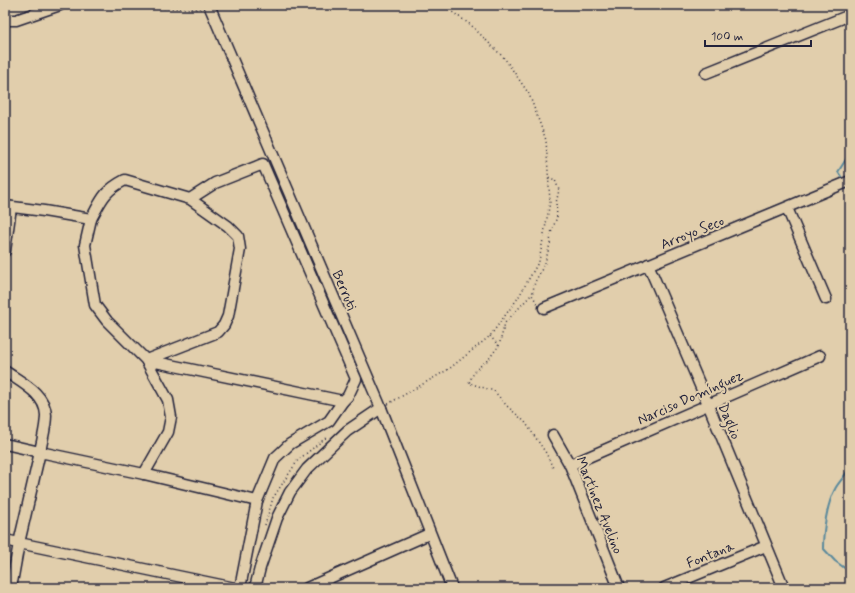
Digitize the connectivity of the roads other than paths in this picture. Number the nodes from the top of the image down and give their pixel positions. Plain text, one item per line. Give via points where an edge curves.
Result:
1 (60, 5) edge
2 (210, 7) edge
3 (43, 8) edge
4 (850, 16) edge
5 (5, 20) edge
6 (706, 73) dead end
7 (850, 181) edge
8 (190, 199) junction
9 (8, 207) edge
10 (787, 208) junction
11 (91, 219) junction
12 (5, 251) edge
13 (648, 264) junction
14 (826, 298) dead end
15 (544, 308) road end
16 (820, 356) dead end
17 (146, 360) junction
18 (5, 371) edge
19 (343, 401) junction
20 (708, 404) junction
21 (381, 408) junction
22 (553, 435) dead end
23 (5, 444) edge
24 (40, 452) junction
25 (570, 465) junction
26 (144, 474) junction
27 (257, 501) junction
28 (429, 534) junction
29 (5, 540) edge
30 (19, 543) junction
31 (766, 546) junction
32 (11, 588) edge
33 (235, 588) edge
34 (240, 588) edge
35 (255, 588) edge
36 (307, 588) edge
37 (452, 588) edge
38 (619, 588) edge
39 (664, 588) edge
40 (784, 588) edge

1 - 3 street
2 - 21 street, Berruti
3 - 5 street via 16,20
4 - 6 street
7 - 10 street, Arroyo Seco
8 - 11 street via 125,180 104,194
8 - 17 street via 238,236 240,249 228,316 218,332
8 - 19 street via 215,183 264,164 356,379
9 - 11 street
9 - 12 street
10 - 13 street, Arroyo Seco
10 - 14 street
11 - 17 street via 85,245 95,305 107,321
13 - 15 street, Arroyo Seco
13 - 20 street, Daglio
16 - 20 street, Narciso Domínguez
17 - 19 street
17 - 26 street via 168,400 171,417 168,432
18 - 24 street via 33,391 43,404 46,419
19 - 27 street via 329,421 290,444 275,458
20 - 25 street, Narciso Domínguez
20 - 31 street, Daglio
21 - 28 street, Berruti
21 - 35 street via 347,431 306,469 290,492 277,518
22 - 25 street, Martínez Avelino
23 - 24 street
24 - 26 street
24 - 30 street
25 - 38 street, Martínez Avelino
26 - 27 street
27 - 34 street
28 - 36 street
28 - 37 street, Berruti
29 - 30 street
30 - 32 street
30 - 33 street
31 - 39 street, Fontana
31 - 40 street, Daglio

